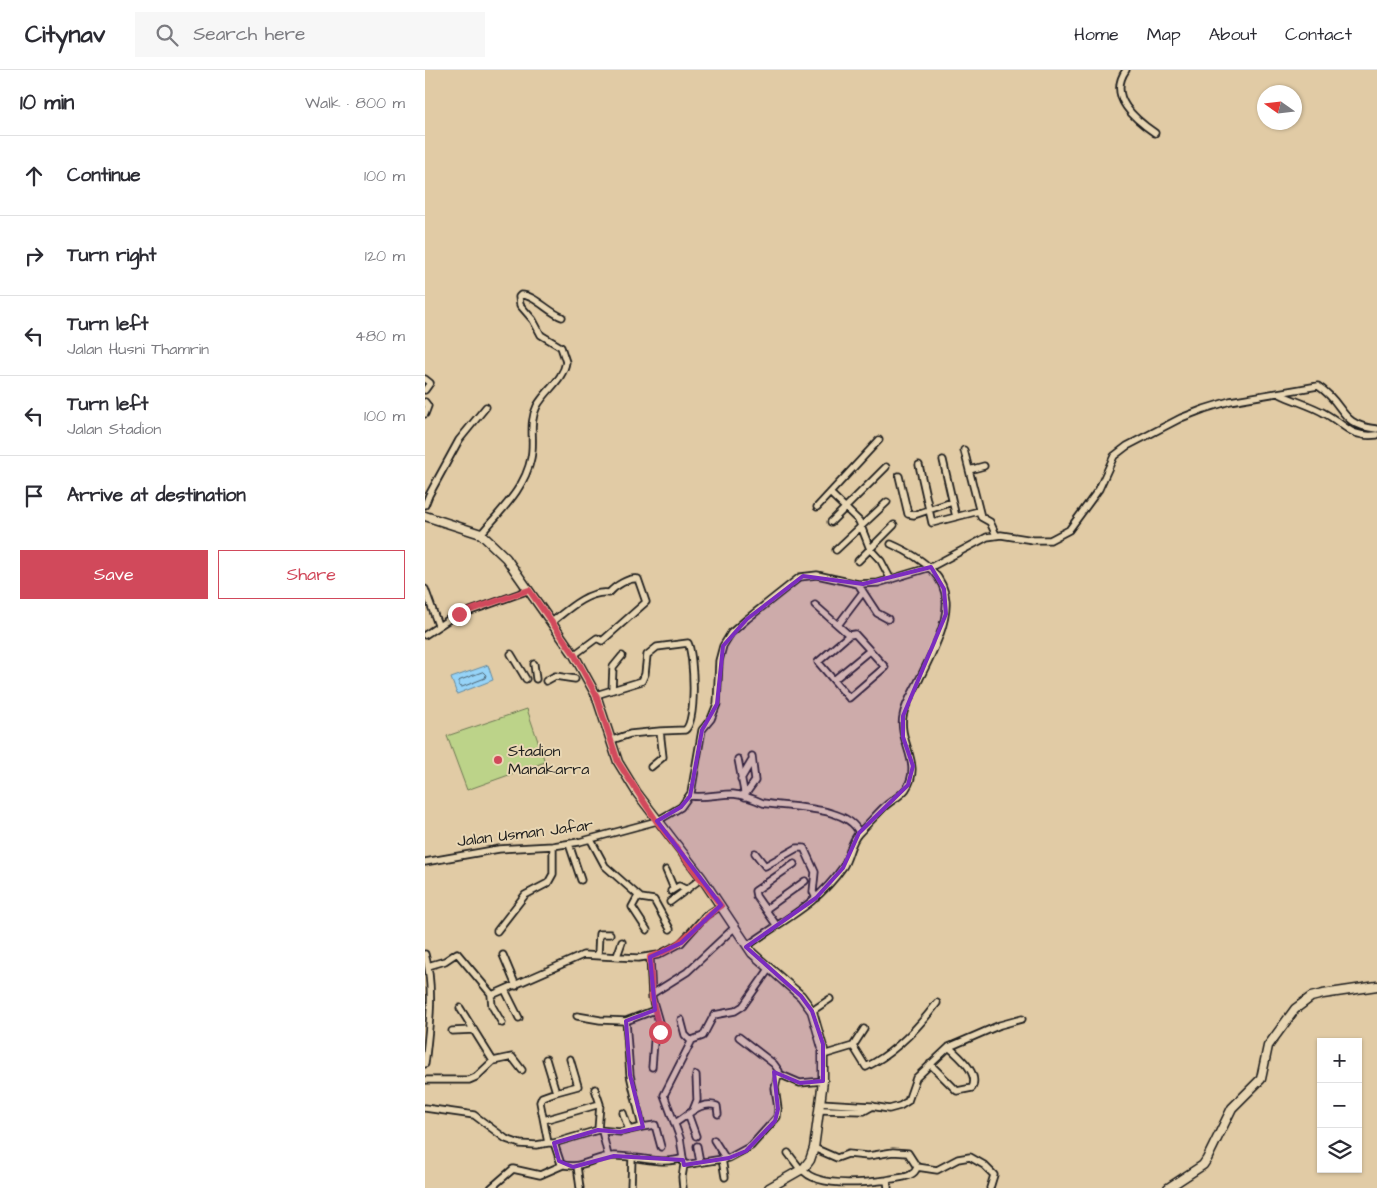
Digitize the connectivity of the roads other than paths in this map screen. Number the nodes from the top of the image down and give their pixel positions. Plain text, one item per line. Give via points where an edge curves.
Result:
1 (1126, 70) edge
2 (1155, 134) dead end
3 (562, 317) dead end
4 (425, 379) edge
5 (425, 390) edge
6 (1280, 394) junction
7 (425, 402) edge
8 (486, 407) dead end
9 (425, 414) edge
10 (1377, 429) edge
11 (1377, 435) edge
12 (879, 440) dead end
13 (964, 450) dead end
14 (943, 460) dead end
15 (919, 465) dead end
16 (984, 466) dead end
17 (886, 467) dead end
18 (969, 470) junction
19 (899, 476) dead end
20 (830, 493) junction
21 (887, 502) dead end
22 (952, 502) junction
23 (425, 505) edge
24 (817, 507) dead end
25 (845, 508) junction
26 (930, 509) junction
27 (979, 511) junction
28 (425, 516) edge
29 (956, 517) junction
30 (831, 522) dead end
31 (894, 525) dead end
32 (860, 528) junction
33 (481, 534) junction
34 (996, 535) junction
35 (891, 544) dead end
36 (870, 549) junction
37 (836, 550) dead end
38 (858, 561) dead end
39 (931, 567) junction
40 (891, 580) junction
41 (858, 584) junction
42 (425, 589) edge
43 (529, 590) junction
44 (863, 592) junction
45 (815, 605) dead end
46 (888, 619) dead end
47 (552, 622) junction
48 (438, 625) junction
49 (838, 625) junction
50 (425, 635) edge
51 (849, 635) junction
52 (869, 651) junction
53 (511, 654) dead end
54 (574, 654) junction
55 (622, 656) dead end
56 (534, 664) dead end
57 (527, 679) dead end
58 (536, 679) dead end
59 (575, 679) dead end
60 (835, 679) junction
61 (546, 681) dead end
62 (612, 690) junction
63 (596, 695) junction
64 (660, 731) junction
65 (612, 740) junction
66 (738, 759) dead end
67 (651, 767) dead end
68 (741, 779) junction
69 (690, 796) junction
70 (745, 796) junction
71 (657, 822) junction
72 (859, 833) junction
73 (591, 840) junction
74 (569, 844) junction
75 (553, 846) junction
76 (755, 853) dead end
77 (425, 862) edge
78 (794, 864) dead end
79 (666, 870) dead end
80 (702, 878) junction
81 (581, 880) dead end
82 (805, 881) dead end
83 (687, 890) junction
84 (638, 896) junction
85 (816, 898) junction
86 (670, 902) dead end
87 (721, 906) junction
88 (766, 910) junction
89 (777, 926) junction
90 (735, 927) junction
91 (670, 929) dead end
92 (647, 930) dead end
93 (497, 931) dead end
94 (610, 934) dead end
95 (622, 942) dead end
96 (747, 946) junction
97 (425, 954) edge
98 (598, 954) junction
99 (503, 955) dead end
100 (617, 956) junction
101 (650, 957) junction
102 (428, 966) junction
103 (769, 968) junction
104 (516, 986) junction
105 (1377, 986) edge
106 (505, 990) junction
107 (651, 994) junction
108 (491, 995) junction
109 (830, 999) dead end
110 (937, 1003) dead end
111 (460, 1008) dead end
112 (655, 1010) junction
113 (812, 1011) junction
114 (577, 1016) dead end
115 (519, 1018) dead end
116 (1022, 1019) dead end
117 (427, 1020) edge
118 (681, 1020) dead end
119 (626, 1021) junction
120 (502, 1023) dead end
121 (864, 1029) dead end
122 (473, 1030) junction
123 (452, 1031) dead end
124 (739, 1037) dead end
125 (691, 1041) junction
126 (853, 1046) junction
127 (949, 1047) junction
128 (823, 1055) junction
129 (545, 1059) dead end
130 (570, 1059) dead end
131 (493, 1061) junction
132 (425, 1064) edge
133 (930, 1064) junction
134 (652, 1068) dead end
135 (522, 1070) dead end
136 (779, 1074) junction
137 (696, 1075) dead end
138 (425, 1080) edge
139 (823, 1081) junction
140 (595, 1089) dead end
141 (556, 1092) junction
142 (600, 1104) junction
143 (820, 1107) junction
144 (425, 1108) edge
145 (693, 1110) junction
146 (623, 1113) dead end
147 (688, 1114) junction
148 (718, 1114) dead end
149 (544, 1120) junction
150 (675, 1123) junction
151 (642, 1127) junction
152 (600, 1130) junction
153 (629, 1130) junction
154 (696, 1136) dead end
155 (714, 1140) dead end
156 (551, 1143) junction
157 (697, 1146) dead end
158 (661, 1147) dead end
159 (813, 1148) junction
160 (788, 1153) dead end
161 (607, 1156) junction
162 (632, 1157) junction
163 (683, 1158) junction
164 (724, 1159) junction
165 (700, 1162) junction
166 (563, 1164) junction
167 (684, 1165) junction
168 (577, 1166) junction
169 (917, 1167) junction
170 (801, 1170) junction
171 (725, 1177) dead end
172 (887, 1180) junction
173 (491, 1188) edge
174 (580, 1188) edge
175 (631, 1188) edge
176 (683, 1188) edge
177 (769, 1188) edge
178 (888, 1188) edge
179 (990, 1188) edge
180 (1168, 1188) edge

1 - 2 street via 1120,82 1124,104 1130,114
3 - 33 street via 527,295 519,297 520,305 541,335 561,347 566,362 562,375 544,396 535,414 531,428 531,460 523,481
4 - 5 street via 430,383
6 - 10 street via 1318,386 1329,393 1348,419 1360,427
6 - 11 street via 1322,412 1351,432
6 - 34 street via 1230,401 1204,409 1127,446 1114,456 1099,489 1069,530 1059,537 1042,541
7 - 9 street via 428,406
8 - 23 street via 459,440
12 - 20 street
13 - 18 street
14 - 22 street
15 - 26 street
16 - 18 street
17 - 25 street
18 - 27 street
19 - 26 street via 908,514
20 - 24 street
20 - 25 street
21 - 32 street
22 - 26 street
22 - 29 street
25 - 30 street
25 - 32 street via 859,521
26 - 29 street via 932,523
27 - 29 street
27 - 34 street via 981,517 990,522
28 - 33 street
31 - 36 street
32 - 36 street
32 - 37 street
33 - 43 street via 506,558
34 - 39 street via 980,540
35 - 39 street
36 - 38 street
36 - 40 street
39 - 40 street
39 - 72 street via 944,589 946,614 937,643 903,716 903,738 911,754 911,776 902,793 881,809
40 - 41 street
41 - 44 street
41 - 69 street via 817,575 803,576 731,633 720,656 717,704 702,730
42 - 48 street
43 - 47 street
43 - 48 street via 459,614
44 - 46 street via 877,613
44 - 49 street
45 - 49 street
47 - 54 street
47 - 54 street via 591,596 609,593 615,586 638,579 646,602 602,640 597,638
48 - 50 street
49 - 51 street
51 - 52 street via 855,634
51 - 60 street via 818,662 824,672
52 - 60 street
52 - 60 street via 885,667 849,698
53 - 57 street
54 - 63 street
55 - 62 street via 613,668
56 - 58 street
59 - 61 street via 555,676
62 - 63 street
62 - 64 street via 642,681 650,651 689,642 693,691 690,725 685,730
63 - 65 street
64 - 65 street via 630,734
64 - 67 street via 663,757
65 - 71 street via 618,762
66 - 68 street
68 - 70 street
68 - 70 street via 752,759 755,781
69 - 70 street
69 - 71 street, Jalan Usman Jafar via 681,807
70 - 72 street via 773,805 842,816 853,821
71 - 73 street, Jalan Usman Jafar
71 - 80 street
72 - 85 street via 843,868
73 - 74 street, Jalan Usman Jafar
73 - 84 street via 605,866
74 - 75 street, Jalan Usman Jafar
74 - 81 street
75 - 77 street, Jalan Usman Jafar via 499,848
75 - 93 street via 553,874 548,883 525,895
76 - 85 street via 765,866 797,848 804,848 815,872 813,892
78 - 88 street via 755,891
79 - 83 street via 673,890 682,886
80 - 83 street
80 - 87 street
82 - 88 street
83 - 86 street
84 - 91 street via 654,900
84 - 92 street via 632,907
85 - 89 street
87 - 90 street
87 - 101 street via 705,916 681,943
88 - 89 street
89 - 96 street
90 - 96 street
90 - 107 street via 687,972
94 - 98 street via 599,934
95 - 100 street
96 - 103 street
97 - 102 street
98 - 100 street
98 - 104 street via 579,956
99 - 104 street
100 - 101 street
101 - 107 street
102 - 108 street via 445,961 457,952
102 - 117 street
103 - 113 street via 801,996
103 - 125 street via 743,1006 714,1015 703,1036
104 - 106 street
105 - 180 street via 1311,997 1295,1009 1268,1046 1261,1079 1232,1108 1203,1165
106 - 108 street
106 - 115 street
107 - 112 street
108 - 120 street via 492,1006
109 - 113 street
110 - 126 street via 913,1031 876,1062 866,1067
111 - 122 street
112 - 119 street
112 - 134 street via 661,1029 654,1044
113 - 128 street via 822,1040
114 - 119 street
116 - 127 street
117 - 132 street
118 - 125 street via 685,1035
119 - 151 street via 630,1075
121 - 126 street
122 - 123 street
122 - 131 street
124 - 136 street via 774,1064
125 - 150 street via 664,1091
126 - 128 street
127 - 133 street
127 - 133 street via 971,1072 972,1088 957,1091
128 - 139 street
129 - 141 street
130 - 141 street via 578,1084 575,1088
131 - 135 street via 512,1057
131 - 138 street via 472,1079
133 - 143 street via 916,1078 905,1104 889,1109 873,1106 864,1111
136 - 139 street via 800,1083
136 - 164 street via 775,1084 778,1109 775,1121 745,1151
137 - 145 street via 697,1100
139 - 143 street
140 - 142 street
141 - 149 street via 540,1099
142 - 149 street
142 - 152 street
143 - 159 street
144 - 156 street via 474,1115 506,1139 520,1144
145 - 147 street
145 - 148 street via 714,1104
146 - 153 street
147 - 150 street
147 - 154 street
149 - 156 street
150 - 163 street
151 - 153 street
151 - 158 street via 655,1125
152 - 153 street
152 - 156 street
152 - 161 street
155 - 164 street
156 - 166 street
157 - 165 street
159 - 169 street via 837,1158 902,1151 908,1153
159 - 170 street via 810,1160
160 - 170 street
161 - 162 street
161 - 168 street
162 - 163 street via 670,1161
162 - 175 street
163 - 167 street
164 - 165 street
164 - 171 street
165 - 167 street
166 - 168 street
166 - 173 street via 540,1175 513,1169
167 - 176 street
168 - 174 street
169 - 172 street via 912,1174
169 - 179 street via 937,1170 958,1159 971,1157 994,1175
170 - 172 street via 814,1180 861,1184
170 - 177 street
172 - 178 street

